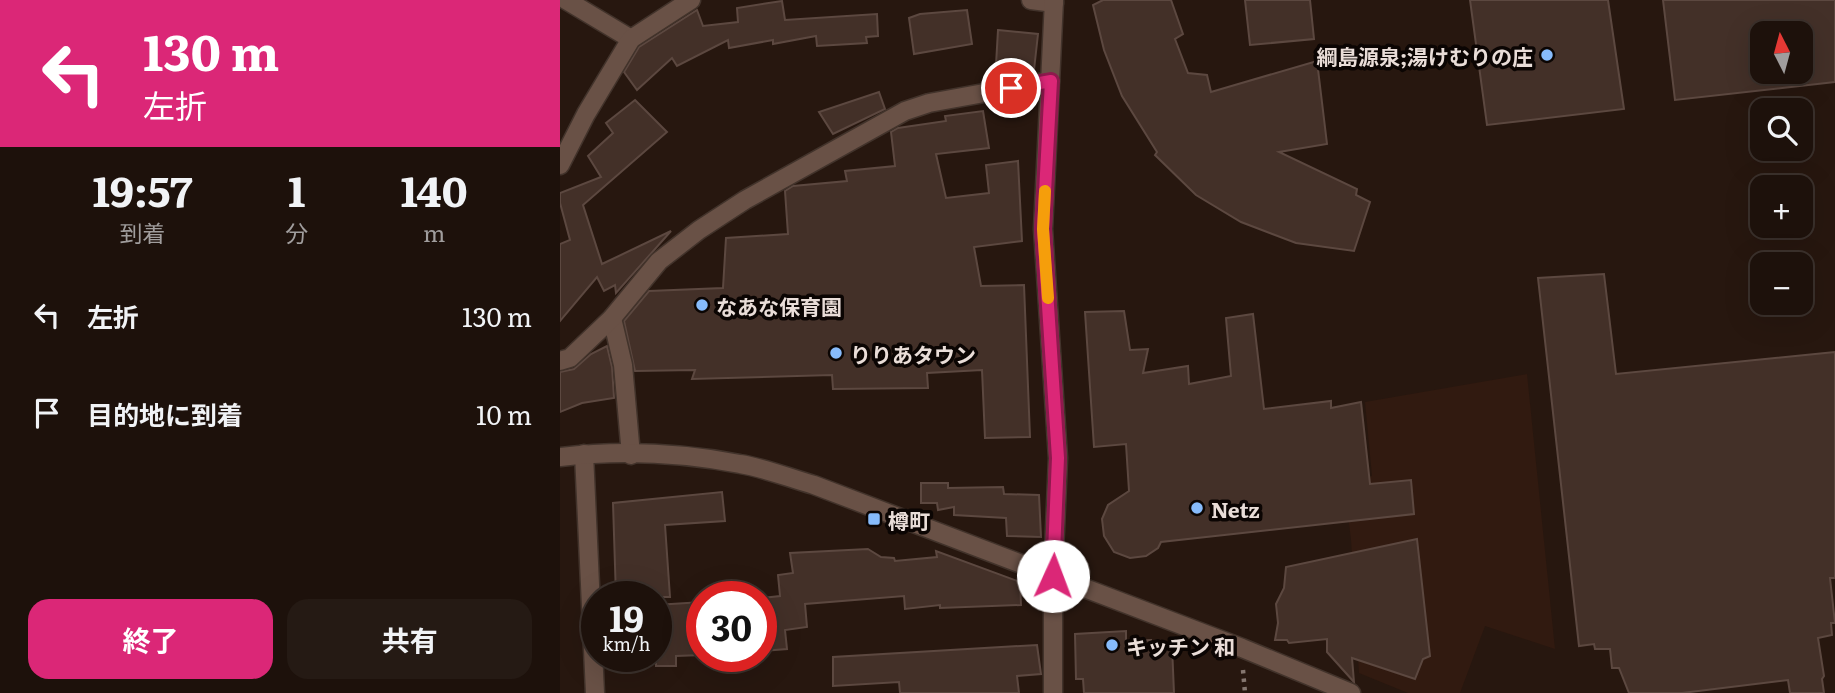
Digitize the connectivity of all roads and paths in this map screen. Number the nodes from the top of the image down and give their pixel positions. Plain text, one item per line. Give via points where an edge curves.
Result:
1 (566, 0) edge
2 (691, 0) edge
3 (1031, 0) edge
4 (1054, 2) edge
5 (631, 39) junction
6 (1051, 81) junction
7 (560, 165) edge
8 (612, 318) junction
9 (560, 361) edge
10 (584, 454) junction
11 (631, 455) junction
12 (560, 457) edge
13 (1053, 576) junction
14 (595, 693) edge
15 (1054, 693) edge
16 (1351, 693) edge

1 - 5 street
2 - 5 street
3 - 4 street
4 - 6 street
5 - 7 street
6 - 8 street via 905,111 699,230 659,261
6 - 13 street via 1043,229 1058,458
8 - 9 street via 570,358
8 - 11 street via 623,365
10 - 11 street
10 - 12 street
10 - 14 street
11 - 13 street via 741,464 802,481
13 - 15 street
13 - 16 street

